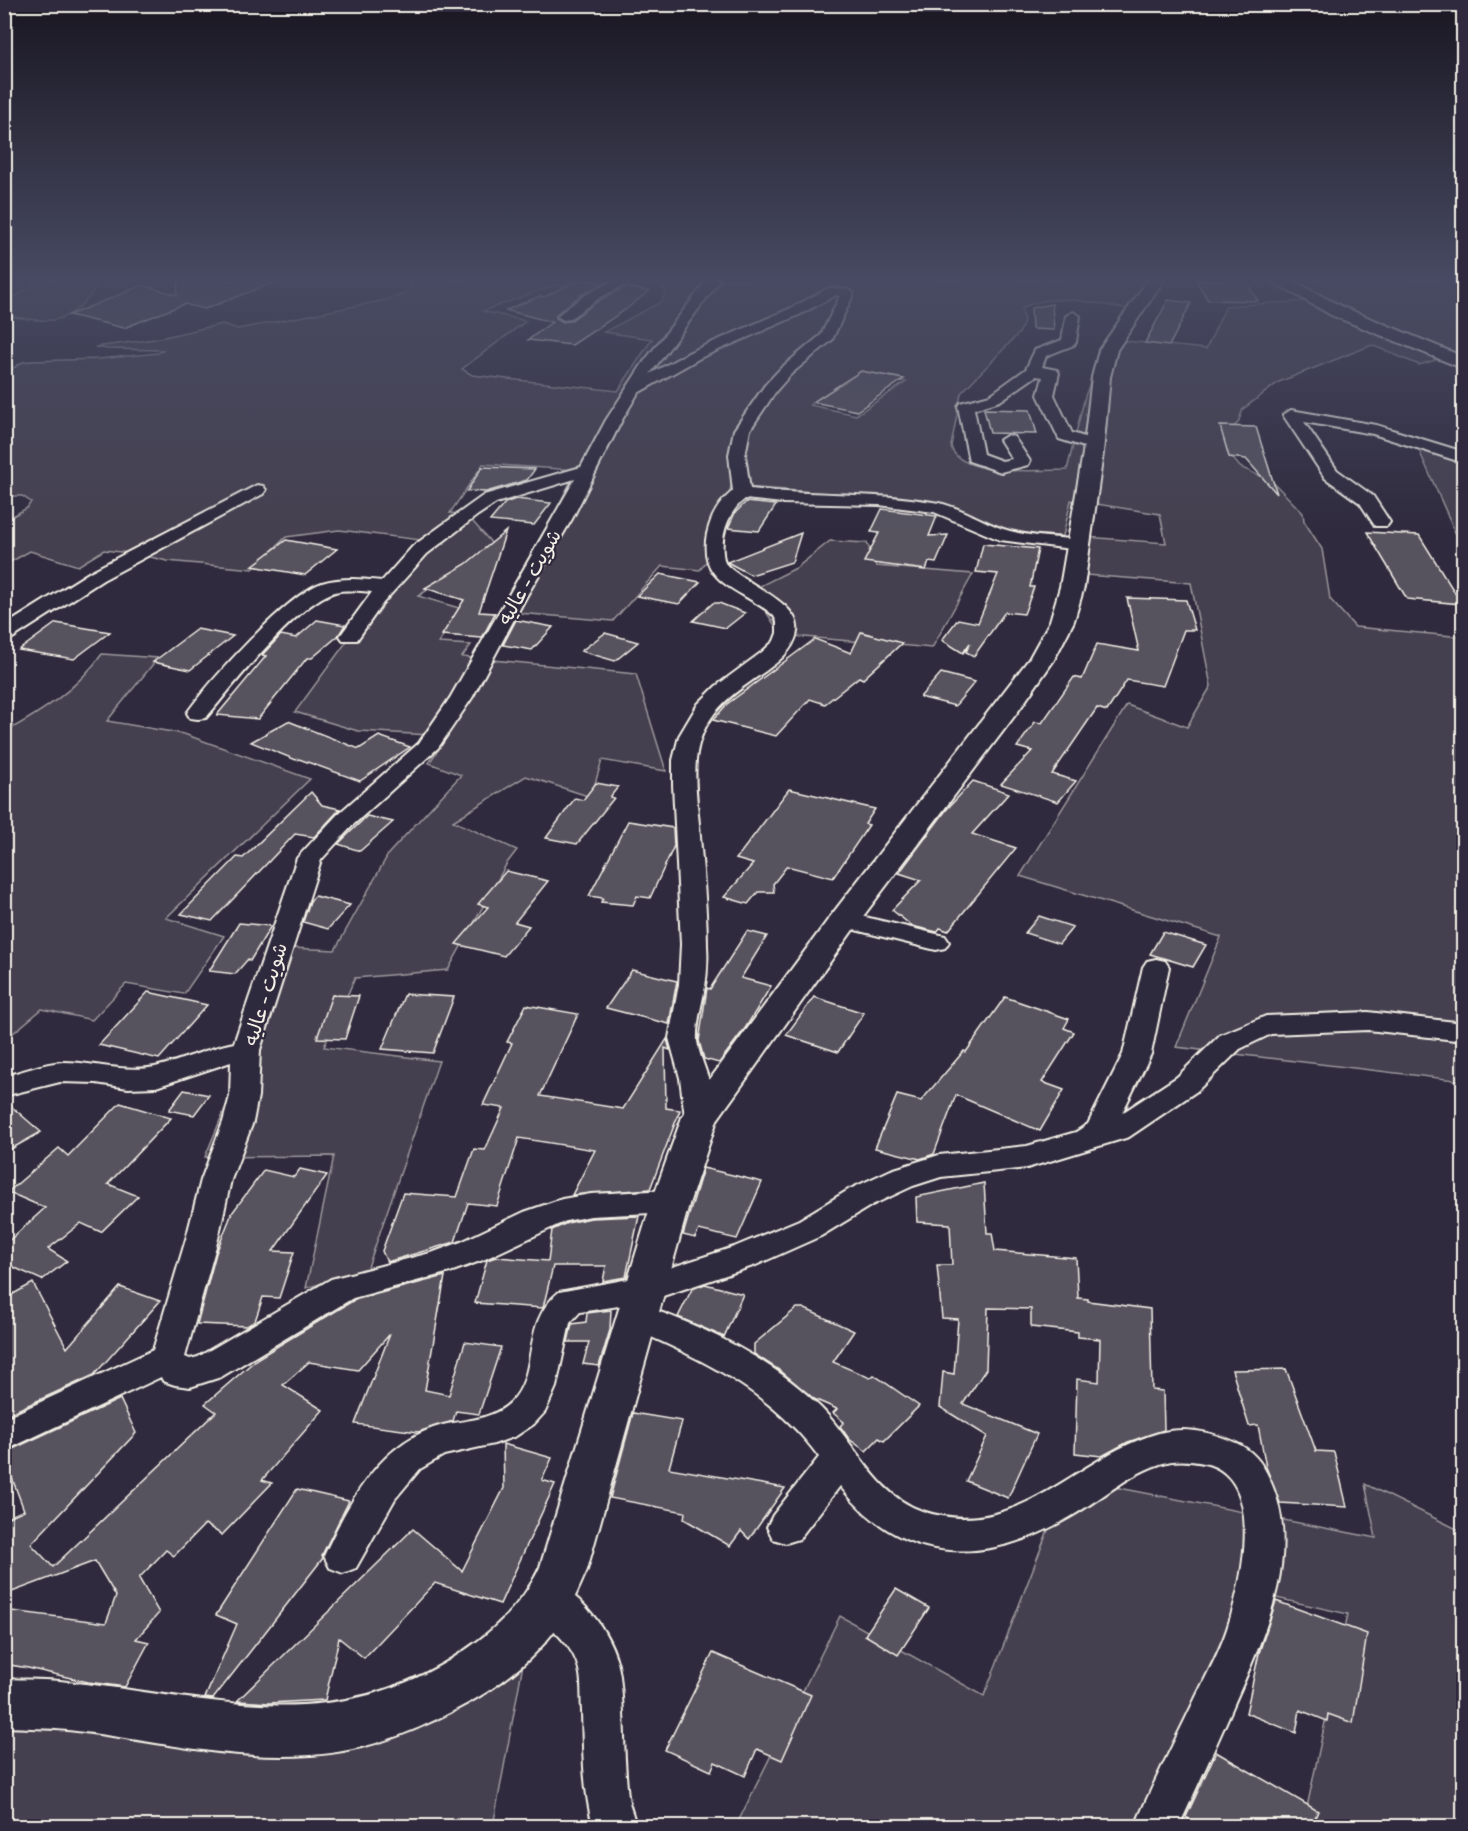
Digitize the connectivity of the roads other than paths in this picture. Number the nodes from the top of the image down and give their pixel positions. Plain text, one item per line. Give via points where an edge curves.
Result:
1 (648, 365) edge
2 (678, 365) edge
3 (793, 365) edge
4 (1035, 365) edge
5 (1104, 365) edge
6 (1033, 371) junction
7 (632, 391) junction
8 (1008, 440) dead end
9 (1094, 445) junction
10 (1464, 458) edge
11 (586, 471) junction
12 (257, 490) dead end
13 (742, 493) junction
14 (1381, 522) dead end
15 (1079, 545) junction
16 (387, 586) junction
17 (4, 635) edge
18 (350, 636) dead end
19 (198, 713) dead end
20 (844, 920) junction
21 (936, 942) dead end
22 (1156, 967) dead end
23 (1464, 1032) edge
24 (246, 1050) junction
25 (4, 1086) edge
26 (700, 1117) junction
27 (1087, 1139) junction
28 (671, 1201) junction
29 (641, 1303) junction
30 (167, 1359) junction
31 (4, 1436) edge
32 (840, 1458) junction
33 (786, 1527) dead end
34 (343, 1556) dead end
35 (549, 1599) junction
36 (4, 1703) edge
37 (615, 1827) edge
38 (1157, 1827) edge

1 - 7 street, شويت - عاليه
2 - 7 street
3 - 13 street via 770,388 742,430 736,455
4 - 6 street
5 - 9 main road
6 - 8 street via 996,398 966,406 975,457 1001,467 1022,461
6 - 9 street via 1052,373 1046,395 1065,436
7 - 11 street, شويت - عاليه
9 - 15 main road
10 - 14 street via 1376,430 1291,415 1331,474 1367,500
11 - 16 street via 490,499 420,550
11 - 24 street, شويت - عاليه via 563,519 461,698 427,748 345,820 309,858
12 - 17 street via 96,577
13 - 15 street via 926,505 948,510 1006,536
13 - 26 street via 722,512 714,557 717,567 781,611 788,622 787,634 757,668 711,702 688,740 683,785 694,930 692,982 682,1037
15 - 20 main road via 1062,621 1041,660
16 - 18 street
16 - 19 street via 328,588 302,602
20 - 21 street
20 - 26 main road
22 - 27 street via 1137,1054 1099,1131
23 - 27 street via 1368,1021 1266,1025 1230,1042 1187,1084 1119,1130
24 - 25 street via 156,1077 135,1079 60,1072
24 - 30 street, شويت - عاليه via 244,1096 238,1122 216,1180
26 - 28 main road
27 - 29 street via 1027,1157 939,1166 902,1178 782,1242
28 - 29 main road
28 - 30 street via 562,1210 439,1263 344,1288 209,1367 190,1373 175,1371
29 - 32 street via 676,1333 771,1386 819,1426
29 - 34 street via 571,1301 561,1306 554,1318 539,1394 522,1414 495,1428 438,1441 413,1452 395,1468
29 - 35 main road via 562,1570
30 - 31 street
32 - 33 street
32 - 38 street via 863,1488 906,1522 953,1533 981,1534 1005,1531 1033,1520 1138,1457 1161,1448 1201,1446 1222,1452 1244,1466 1255,1481 1260,1499 1261,1568 1246,1630
35 - 36 main road via 512,1643 476,1673 412,1707 343,1728 296,1733 250,1731 67,1706
35 - 37 street via 575,1623 590,1645 600,1674 607,1798

